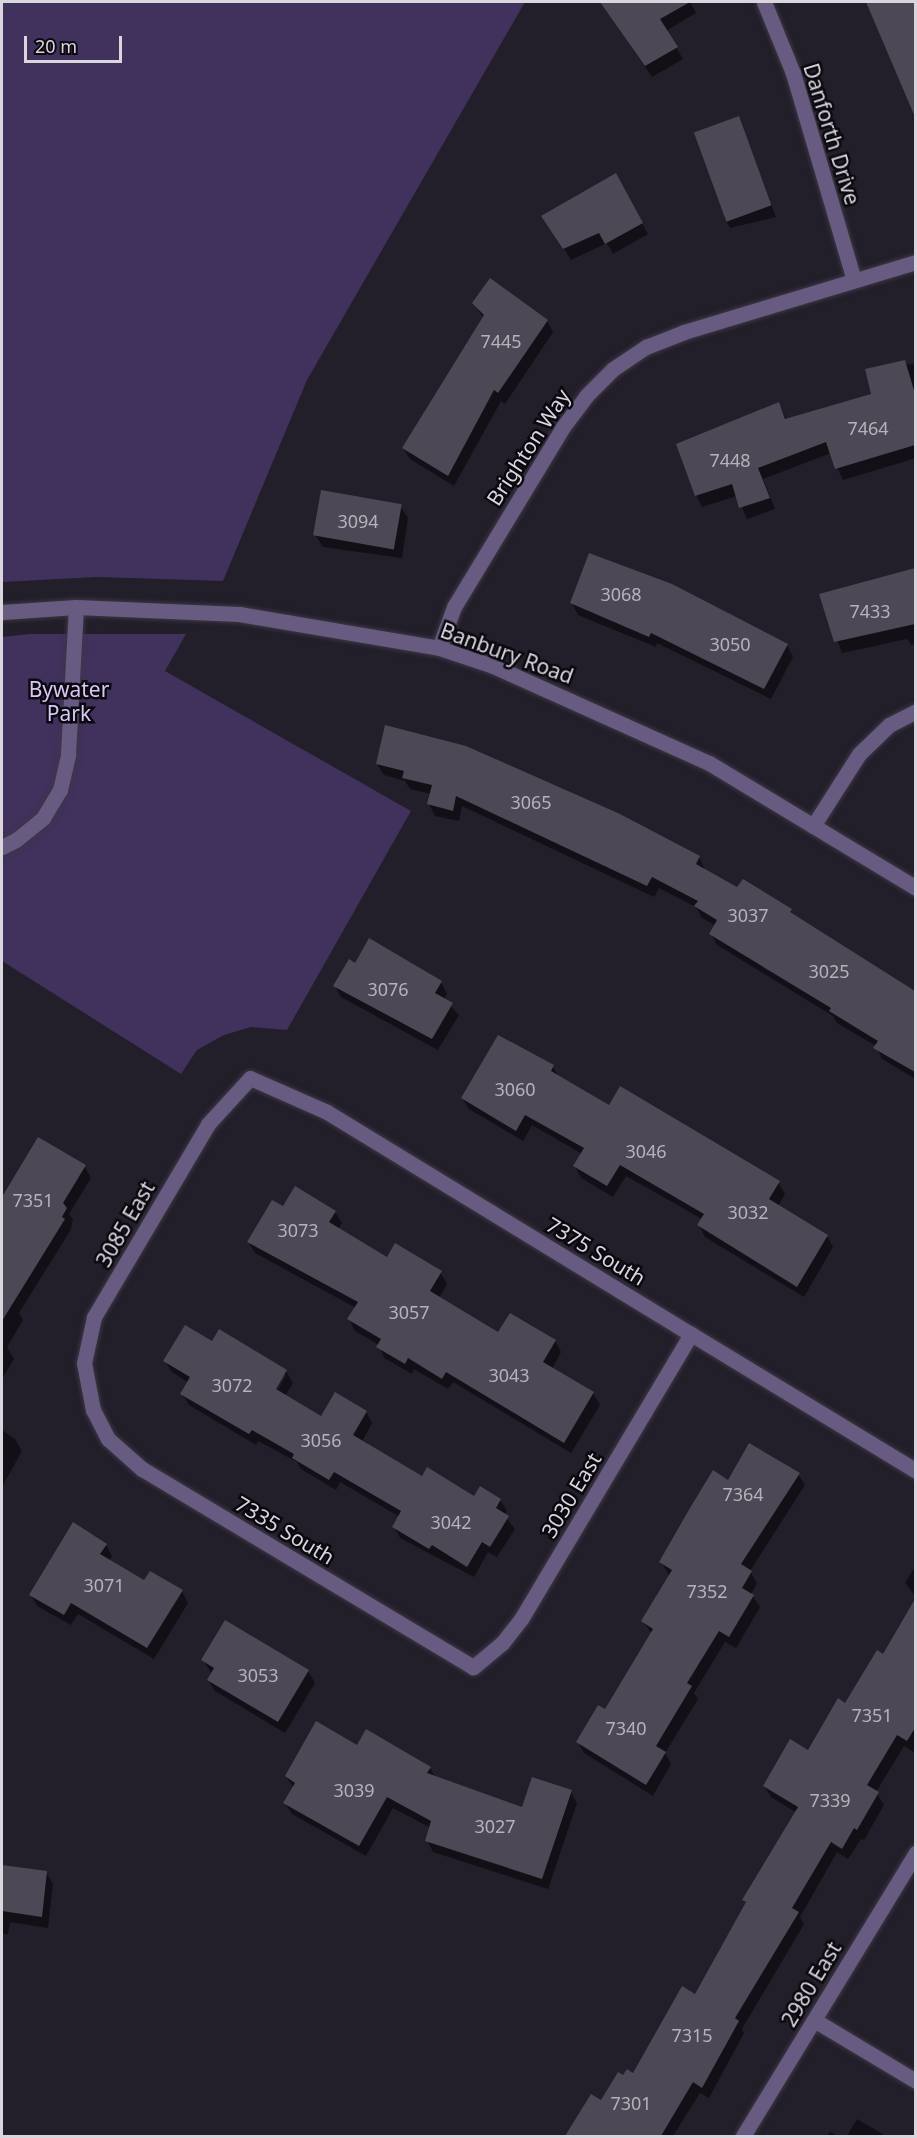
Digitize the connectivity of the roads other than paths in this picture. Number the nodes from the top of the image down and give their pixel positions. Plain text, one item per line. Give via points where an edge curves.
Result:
1 (764, 2) edge
2 (915, 262) edge
3 (854, 280) junction
4 (76, 607) junction
5 (2, 612) edge
6 (439, 648) junction
7 (915, 711) edge
8 (813, 826) junction
9 (2, 847) edge
10 (915, 888) edge
11 (250, 1078) joint
12 (691, 1334) junction
13 (93, 1410) joint
14 (915, 1471) edge
15 (473, 1667) joint
16 (915, 1853) edge
17 (814, 2020) junction
18 (915, 2081) edge
19 (743, 2136) edge

1 - 3 street, Danforth Drive via 793,74
2 - 3 street, Brighton Way
3 - 6 street, Brighton Way via 684,332 646,347 613,369 563,427 454,607
4 - 5 street, Banbury Road
4 - 6 street, Banbury Road via 240,614
4 - 9 street via 68,754 60,790 43,818
6 - 8 street, Banbury Road via 493,666 606,714 708,763
7 - 8 street via 889,725 859,754
8 - 10 street, Banbury Road
11 - 12 street, 7375 South via 327,1112
11 - 13 street, 3085 East via 208,1124 94,1317 84,1363
12 - 14 street, 7375 South
12 - 15 street, 3030 East via 521,1619 502,1643
13 - 15 street, 7335 South via 108,1439 142,1469
16 - 17 street, 2980 East
17 - 18 street
17 - 19 street, 2980 East

